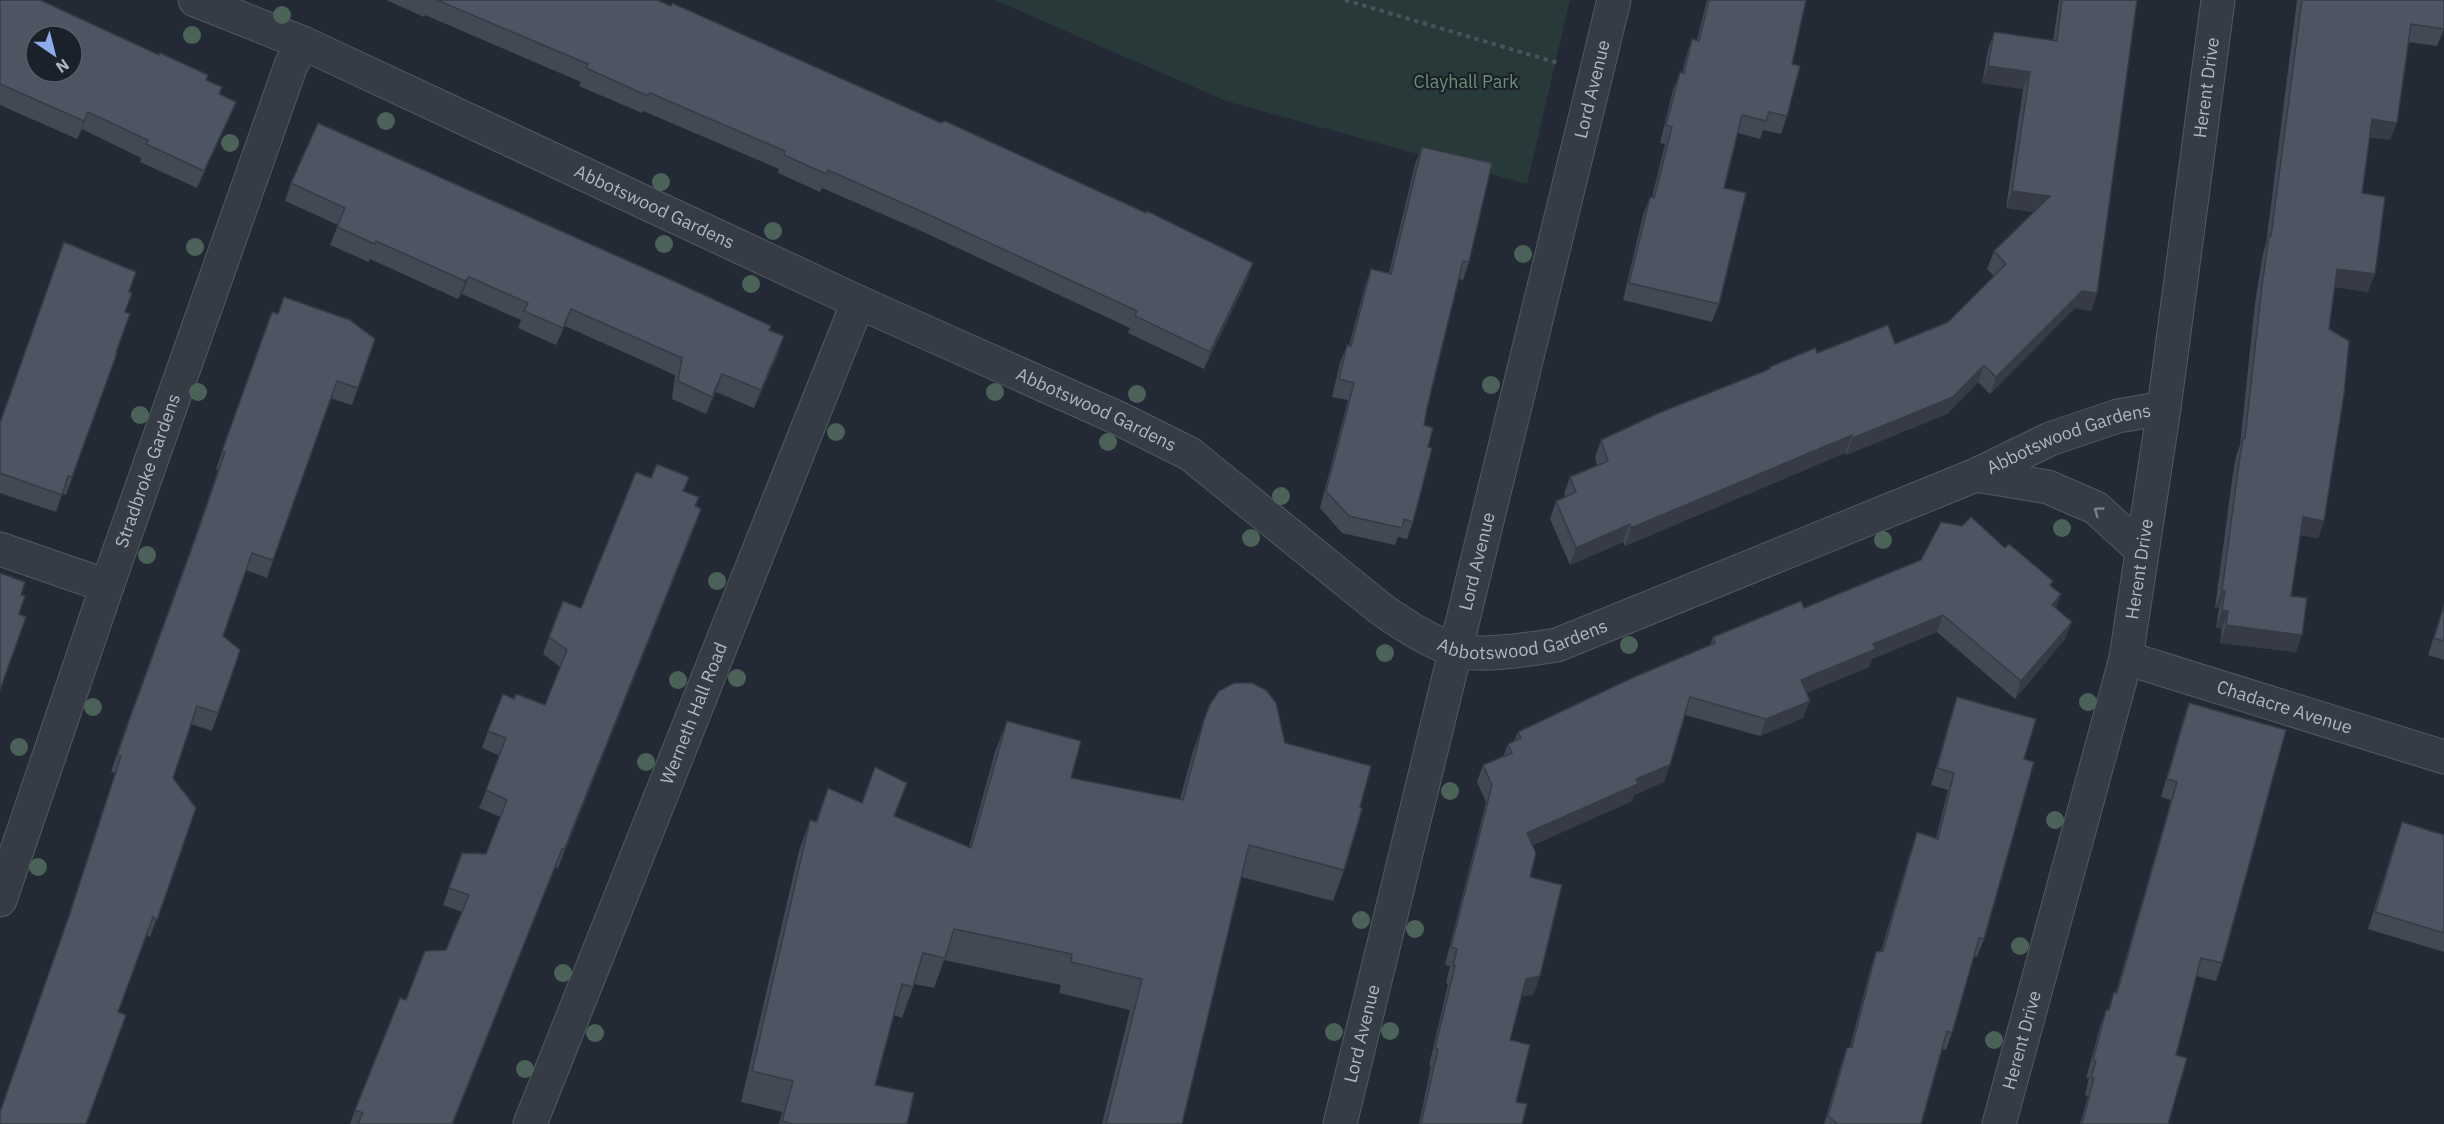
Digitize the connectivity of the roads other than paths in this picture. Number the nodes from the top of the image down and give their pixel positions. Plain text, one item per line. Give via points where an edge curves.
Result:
1 (195, 0) edge
2 (1614, 0) edge
3 (2218, 0) edge
4 (303, 43) junction
5 (858, 302) junction
6 (2164, 408) junction
7 (1976, 475) junction
8 (0, 549) edge
9 (2142, 550) junction
10 (107, 586) junction
11 (1456, 651) junction
12 (2126, 658) junction
13 (2444, 757) edge
14 (0, 900) edge
15 (530, 1124) edge
16 (1340, 1124) edge
17 (1999, 1124) edge

1 - 4 street, Abbotswood Gardens
2 - 11 street, Lord Avenue
3 - 6 street, Herent Drive
4 - 5 street, Abbotswood Gardens
4 - 10 street, Stradbroke Gardens via 287,76
5 - 11 street, Abbotswood Gardens via 1190,454 1381,609 1414,631
5 - 15 street, Werneth Hall Road
6 - 7 street, Abbotswood Gardens via 2118,416 2050,439
6 - 9 street, Herent Drive
9 -> 7 street, Abbotswood Gardens via 2096,508 2048,486
7 - 11 street, Abbotswood Gardens via 1557,645 1502,652
8 - 10 street
9 - 12 street, Herent Drive
10 - 14 street, Stradbroke Gardens
11 - 16 street, Lord Avenue
12 - 13 street, Chadacre Avenue
12 - 17 street, Herent Drive

